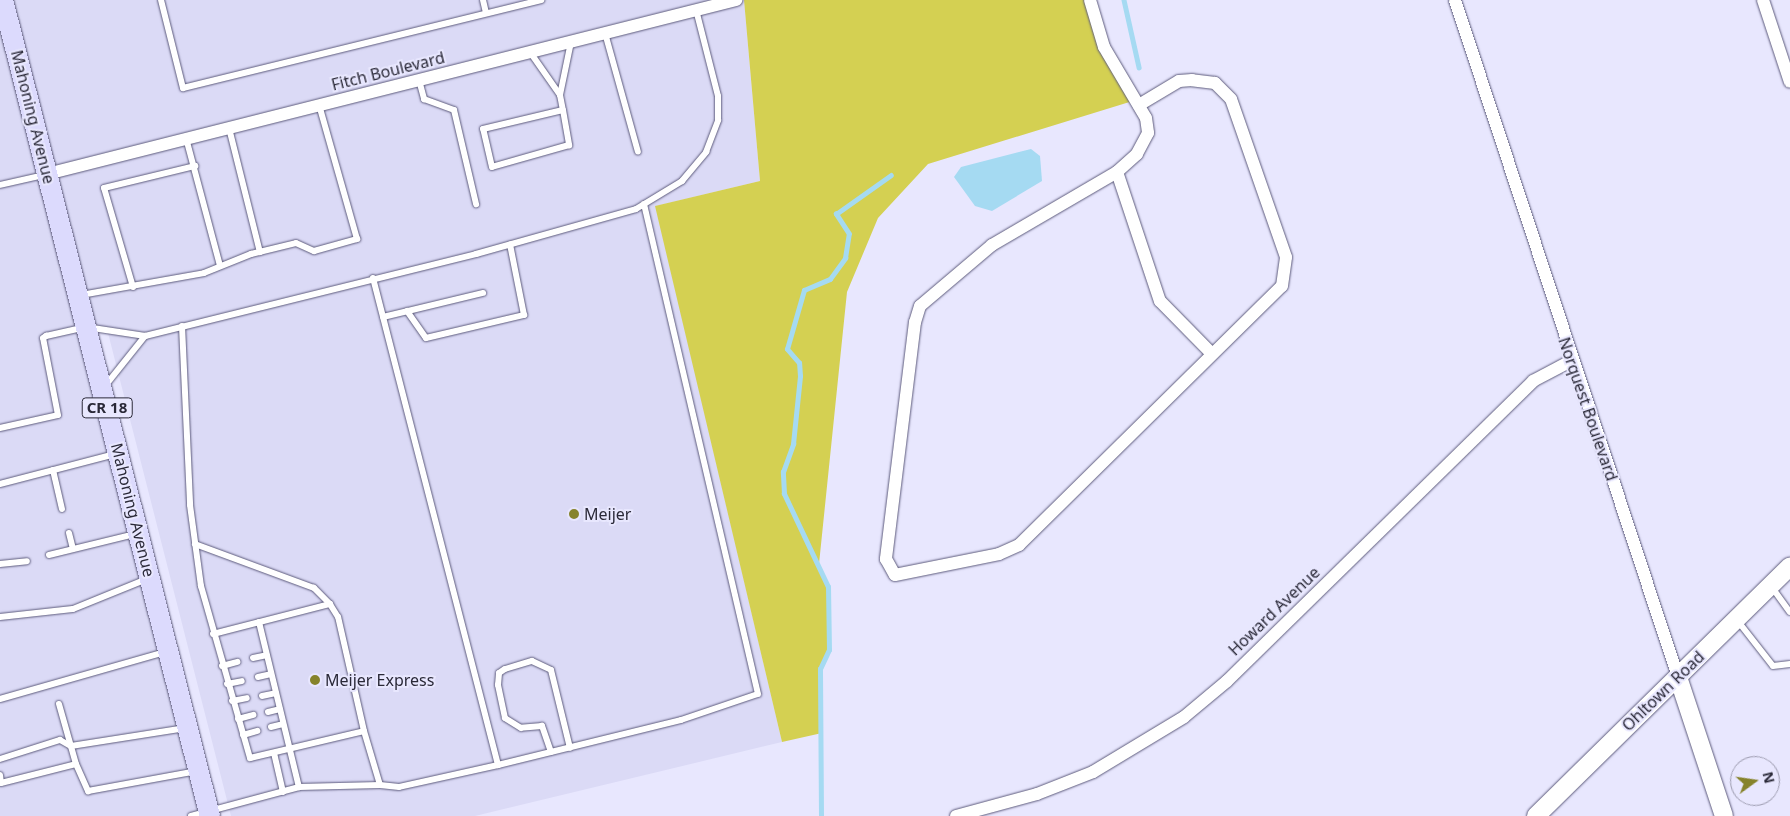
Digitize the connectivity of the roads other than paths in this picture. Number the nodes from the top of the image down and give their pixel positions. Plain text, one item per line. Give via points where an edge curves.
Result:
1 (3, 0) edge
2 (161, 0) edge
3 (482, 0) edge
4 (541, 0) edge
5 (736, 0) edge
6 (1090, 0) edge
7 (1455, 0) edge
8 (1763, 0) edge
9 (696, 10) junction
10 (486, 13) junction
11 (605, 33) junction
12 (571, 42) junction
13 (530, 52) junction
14 (419, 80) junction
15 (1790, 82) edge
16 (560, 95) junction
17 (319, 105) junction
18 (1139, 105) junction
19 (563, 110) junction
20 (229, 128) junction
21 (186, 138) junction
22 (638, 152) dead end
23 (196, 166) junction
24 (1117, 172) junction
25 (47, 174) junction
26 (0, 185) edge
27 (476, 204) dead end
28 (644, 204) junction
29 (510, 244) junction
30 (260, 252) junction
31 (220, 266) junction
32 (373, 278) junction
33 (133, 287) junction
34 (484, 293) dead end
35 (78, 296) junction
36 (407, 311) junction
37 (382, 317) junction
38 (182, 326) junction
39 (86, 327) junction
40 (145, 336) junction
41 (1212, 354) junction
42 (1571, 361) junction
43 (102, 390) junction
44 (0, 428) edge
45 (118, 453) junction
46 (53, 470) junction
47 (0, 484) edge
48 (62, 509) dead end
49 (69, 533) dead end
50 (139, 533) junction
51 (195, 544) junction
52 (73, 549) junction
53 (49, 555) dead end
54 (27, 561) dead end
55 (0, 564) edge
56 (1790, 566) edge
57 (150, 578) junction
58 (1770, 585) junction
59 (330, 604) junction
60 (1790, 612) edge
61 (0, 617) edge
62 (1737, 619) junction
63 (259, 622) junction
64 (213, 634) junction
65 (168, 651) junction
66 (267, 655) junction
67 (253, 658) dead end
68 (237, 662) dead end
69 (1790, 664) edge
70 (222, 666) junction
71 (271, 674) junction
72 (258, 677) dead end
73 (1678, 677) junction
74 (242, 681) dead end
75 (227, 684) junction
76 (276, 693) junction
77 (262, 696) dead end
78 (0, 698) edge
79 (247, 698) dead end
80 (232, 701) junction
81 (59, 704) dead end
82 (280, 709) junction
83 (268, 712) dead end
84 (253, 715) dead end
85 (238, 719) junction
86 (283, 724) junction
87 (271, 727) dead end
88 (187, 728) junction
89 (257, 731) dead end
90 (364, 731) junction
91 (243, 735) junction
92 (71, 746) junction
93 (570, 748) junction
94 (289, 749) junction
95 (551, 752) junction
96 (274, 753) junction
97 (0, 759) edge
98 (76, 764) junction
99 (498, 765) junction
100 (198, 770) junction
101 (0, 776) edge
102 (1, 783) edge
103 (380, 786) junction
104 (299, 787) junction
105 (283, 792) junction
106 (203, 814) edge
107 (956, 816) edge
108 (1536, 816) edge
109 (1724, 816) edge

1 - 25 main road, Mahoning Avenue / CR 18
2 - 10 lane via 183,88
3 - 10 lane
4 - 10 lane
5 - 9 street, Fitch Boulevard
6 - 18 street via 1104,46
7 - 42 street, Norquest Boulevard
8 - 15 street
9 - 11 street, Fitch Boulevard
9 - 28 lane via 718,96 718,120 706,152 682,181
11 - 12 street, Fitch Boulevard
11 - 22 lane
12 - 13 street, Fitch Boulevard
12 - 16 lane
13 - 14 street, Fitch Boulevard
13 - 16 lane
14 - 17 street, Fitch Boulevard
14 - 27 lane via 424,99 454,110
16 - 19 lane
17 - 20 street, Fitch Boulevard
17 - 30 lane via 356,239 314,251 296,243
18 - 24 street via 1148,133 1137,154
18 - 41 street via 1179,81 1204,80 1223,90 1236,110 1286,257 1282,286
19 - 19 lane via 569,145 492,167 483,129
20 - 21 street, Fitch Boulevard
20 - 30 lane
21 - 23 lane
21 - 25 street, Fitch Boulevard
23 - 31 lane
23 - 33 lane via 104,188
24 - 41 street via 1160,301
24 - 41 street via 992,245 920,306 914,322 888,569 902,577 1000,554 1019,545
25 - 26 lane
25 - 35 main road, Mahoning Avenue / CR 18
28 - 29 lane
28 - 93 lane via 758,694 681,720
29 - 32 lane
29 - 36 lane via 524,315 426,338
30 - 31 lane
31 - 33 lane
32 - 37 lane
32 - 38 lane
33 - 35 lane
34 - 36 lane
35 - 39 main road, Mahoning Avenue / CR 18
36 - 37 lane
37 - 99 lane
38 - 40 lane
38 - 51 lane
39 - 40 lane
39 - 43 main road, Mahoning Avenue / CR 18
39 - 44 lane via 42,338 58,415
40 - 43 lane
42 - 73 street, Norquest Boulevard
42 - 107 street, Howard Avenue via 1533,380 1227,681 1184,717 1142,745 1084,776
43 - 45 main road, Mahoning Avenue / CR 18
45 - 46 lane
45 - 50 main road, Mahoning Avenue / CR 18
46 - 47 lane
46 - 48 lane
49 - 52 lane
50 - 52 lane
50 - 57 main road, Mahoning Avenue / CR 18
51 - 59 lane via 314,588
51 - 64 lane
52 - 53 lane
54 - 55 lane
56 - 58 street, Ohltown Road
57 - 61 lane via 73,609
57 - 65 main road, Mahoning Avenue / CR 18
58 - 60 lane
58 - 62 street, Ohltown Road
59 - 63 lane
59 - 90 lane via 338,617
62 - 69 lane via 1773,666
62 - 73 street, Ohltown Road
63 - 64 lane
63 - 66 lane
64 - 70 lane
65 - 78 lane
65 - 88 main road, Mahoning Avenue / CR 18
66 - 67 lane
66 - 71 lane
68 - 70 lane
70 - 75 lane
71 - 72 lane
71 - 76 lane
73 - 108 street, Ohltown Road
73 - 109 street, Norquest Boulevard
74 - 75 lane
75 - 80 lane
76 - 77 lane
76 - 82 lane
79 - 80 lane
80 - 85 lane
81 - 92 lane
82 - 83 lane
82 - 86 lane
84 - 85 lane
85 - 91 lane
86 - 87 lane
86 - 94 lane
88 - 92 lane
88 - 100 main road, Mahoning Avenue / CR 18
89 - 91 lane
90 - 94 lane
90 - 103 lane
91 - 96 lane via 250,758
92 - 97 lane via 60,740
92 - 98 lane
93 - 95 lane
93 - 95 lane via 550,670 532,661 505,669 499,673 498,685 504,718 521,728 542,726
94 - 96 lane
94 - 104 lane
95 - 99 lane
96 - 105 lane
98 - 100 lane via 88,790
98 - 102 lane
99 - 103 lane via 399,787
100 - 106 main road, Mahoning Avenue / CR 18
101 - 102 lane
103 - 104 lane
104 - 105 lane
105 - 106 lane

